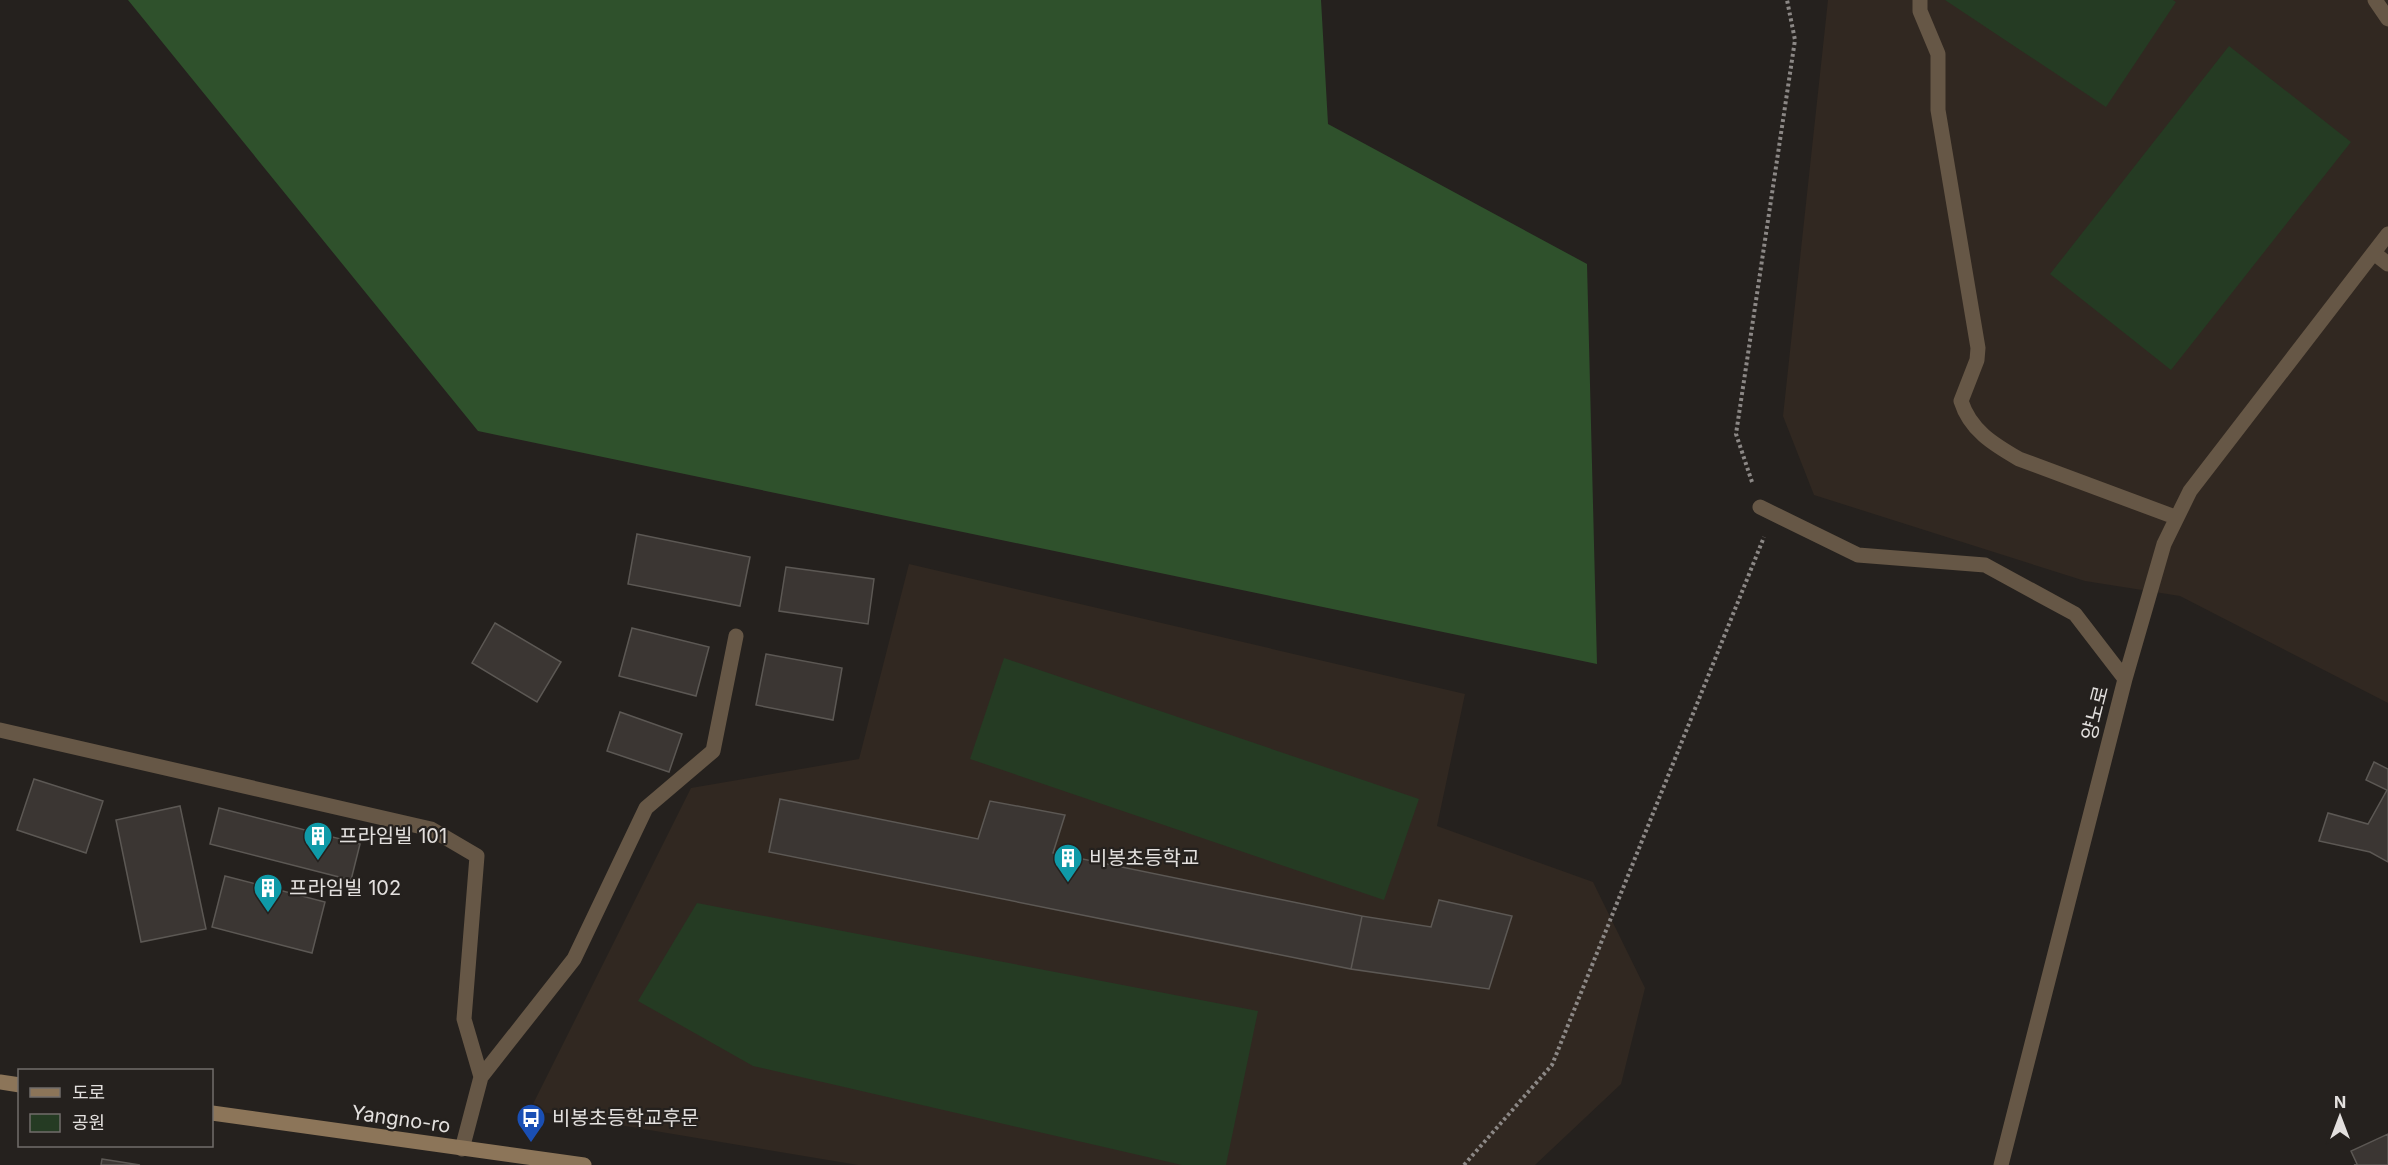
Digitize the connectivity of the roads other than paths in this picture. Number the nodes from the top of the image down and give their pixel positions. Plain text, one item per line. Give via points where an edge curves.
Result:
1 (1920, 0) edge
2 (2375, 0) edge
3 (2388, 19) edge
4 (2388, 234) edge
5 (2374, 253) junction
6 (2388, 264) edge
7 (1760, 507) road end
8 (2175, 517) junction
9 (736, 636) dead end
10 (2125, 679) junction
11 (0, 730) edge
12 (482, 1077) junction
13 (0, 1083) edge
14 (18, 1085) edge
15 (213, 1113) edge
16 (462, 1149) junction
17 (584, 1165) edge
18 (2001, 1165) edge

1 - 8 street via 1920,11 1938,54 1938,110 1978,348 1961,401 1968,421 2019,459
2 - 3 street
4 - 5 street
5 - 6 street
5 - 8 street via 2190,491
7 - 10 street, 양노로 via 1858,555 1985,565 2075,614
8 - 10 street
9 - 12 street via 713,751 645,808 574,959
10 - 18 street, 양노로
11 - 12 street via 431,829 477,856 464,1019
12 - 16 street
13 - 14 street
15 - 16 street, Yangno-ro
16 - 17 street, Yangno-ro

